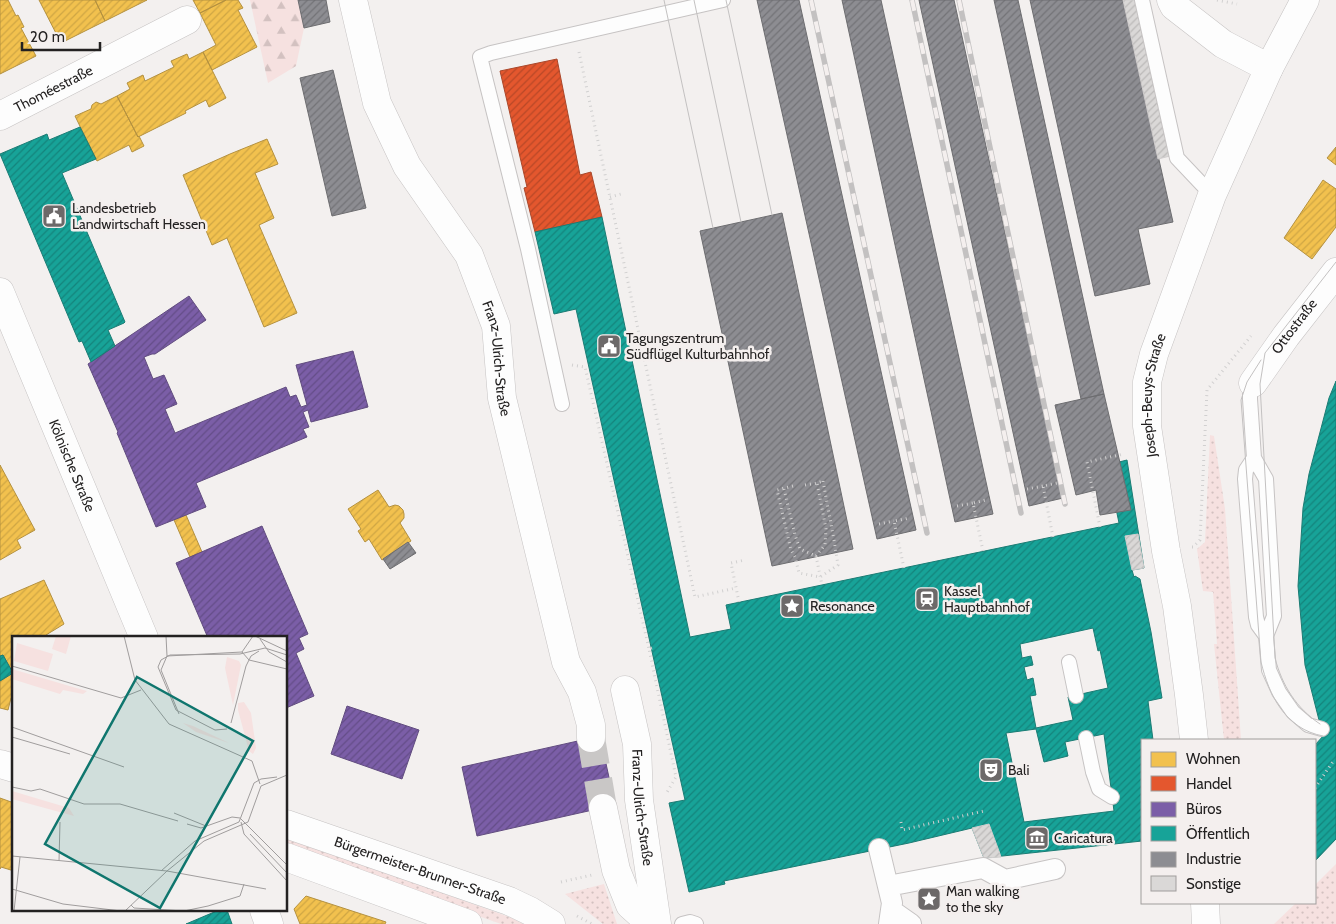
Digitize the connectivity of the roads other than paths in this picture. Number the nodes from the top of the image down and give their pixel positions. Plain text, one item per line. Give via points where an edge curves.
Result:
1 (353, 0) edge
2 (723, 0) edge
3 (1142, 0) edge
4 (1171, 0) edge
5 (1305, 0) edge
6 (187, 20) dead end
7 (1269, 68) junction
8 (0, 116) edge
9 (1212, 194) junction
10 (1336, 272) edge
11 (0, 292) edge
12 (1253, 383) joint
13 (562, 404) dead end
14 (1254, 458) junction
15 (143, 636) edge
16 (1266, 636) junction
17 (1069, 662) dead end
18 (625, 690) dead end
19 (1076, 696) dead end
20 (1322, 729) dead end
21 (591, 738) tunnel mouth
22 (1086, 738) dead end
23 (1194, 739) edge
24 (1112, 797) dead end
25 (604, 808) tunnel mouth
26 (288, 825) edge
27 (879, 849) dead end
28 (288, 858) edge
29 (1055, 868) dead end
30 (888, 886) junction
31 (1205, 904) edge
32 (265, 912) edge
33 (890, 917) edge
34 (269, 924) edge
35 (468, 924) edge
36 (551, 924) edge
37 (651, 924) edge
38 (657, 924) edge
39 (682, 924) edge
40 (696, 924) edge
41 (911, 924) edge
42 (1206, 924) edge

1 - 21 street, Franz-Ulrich-Straße via 377,104 407,166 469,255 496,326 502,398 566,662 582,692
2 - 13 lane via 480,57 528,249
3 - 9 lane via 1177,158
4 - 7 street via 1174,6 1224,44
5 - 7 street, Joseph-Beuys-Straße
6 - 8 street, Thoméestraße
7 - 9 street, Joseph-Beuys-Straße
9 - 23 street, Joseph-Beuys-Straße via 1154,354 1147,382 1147,426
10 - 12 street, Ottostraße
11 - 15 street, Kölnische Straße
12 - 14 lane via 1250,399
14 - 16 lane via 1266,480 1274,616
14 - 16 lane via 1246,470 1245,479 1256,617
16 - 20 lane via 1269,670 1279,692 1292,712 1308,726
17 - 19 lane
18 - 38 street, Franz-Ulrich-Straße via 637,744 639,800
22 - 24 lane via 1099,789
25 - 37 street via 616,870 630,905
26 - 36 street, Bürgermeister-Brunner-Straße via 509,901
27 - 30 street
28 - 35 street
29 - 30 street via 1005,880 983,868
30 - 33 street via 892,903
31 - 42 street
32 - 34 street
33 - 41 street
39 - 40 lane

